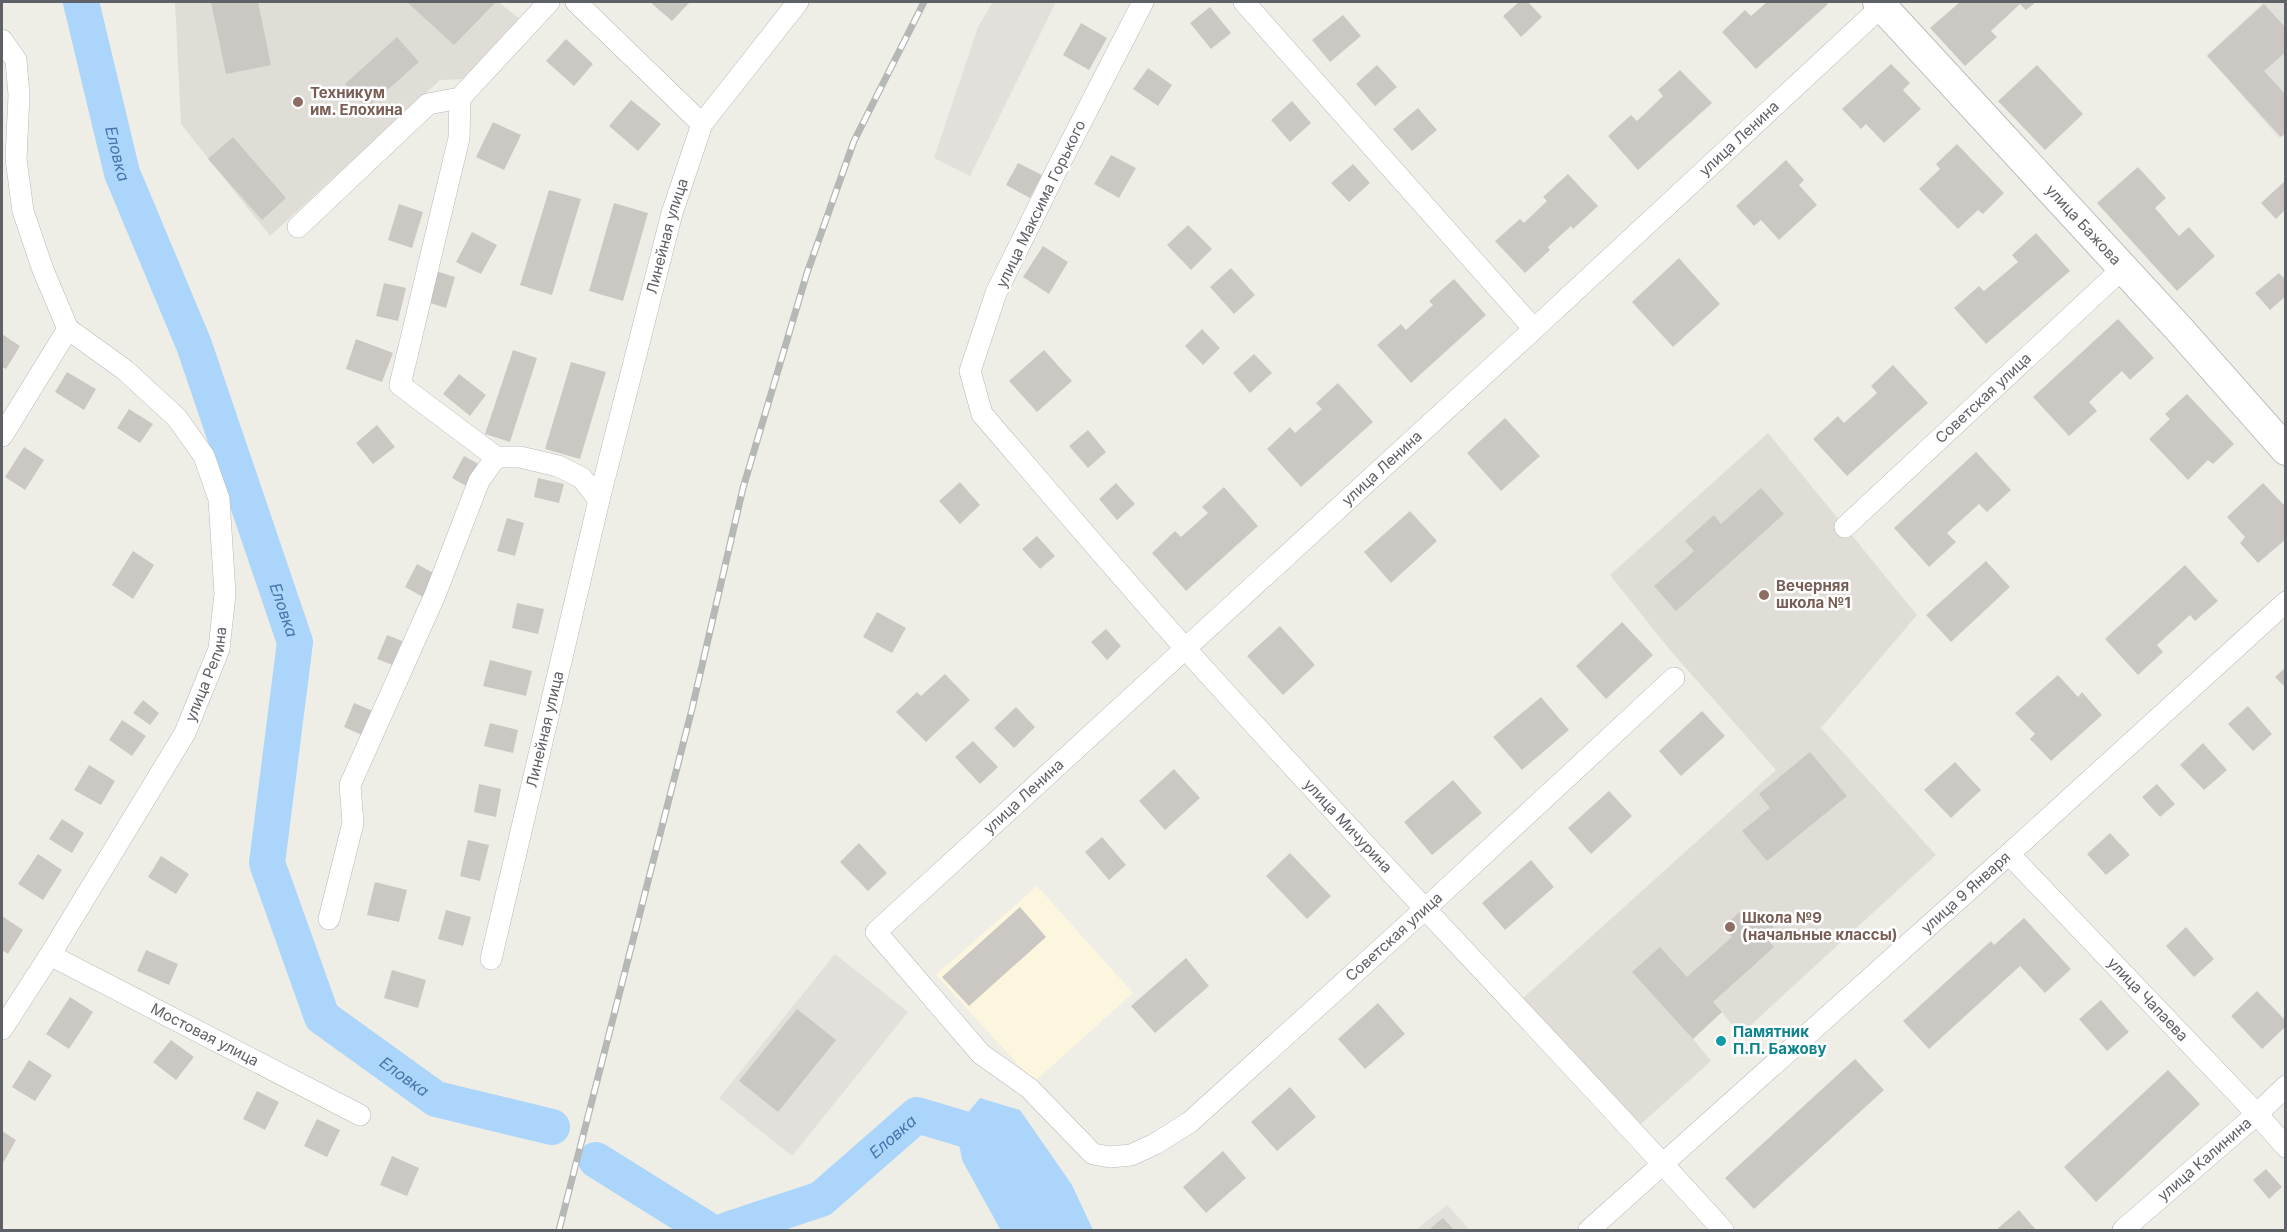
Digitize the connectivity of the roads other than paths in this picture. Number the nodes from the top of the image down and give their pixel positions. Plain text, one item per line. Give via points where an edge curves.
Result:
1 (549, 2) edge
2 (576, 2) edge
3 (798, 2) edge
4 (1143, 2) edge
5 (1244, 2) edge
6 (1882, 3) edge
7 (2, 40) edge
8 (460, 98) junction
9 (702, 124) junction
10 (298, 227) dead end
11 (2122, 269) junction
12 (68, 329) junction
13 (1534, 329) junction
14 (982, 414) joint
15 (2, 436) edge
16 (2286, 450) edge
17 (495, 457) junction
18 (599, 500) junction
19 (1845, 527) dead end
20 (2286, 602) edge
21 (1185, 648) junction
22 (1674, 678) dead end
23 (2009, 854) junction
24 (1425, 909) junction
25 (328, 919) dead end
26 (50, 955) junction
27 (491, 959) dead end
28 (2, 1029) edge
29 (2286, 1086) edge
30 (2257, 1114) junction
31 (360, 1115) dead end
32 (2286, 1147) edge
33 (1093, 1154) joint
34 (1663, 1164) junction
35 (1589, 1230) edge
36 (1723, 1230) edge
37 (2123, 1230) edge

1 - 8 street
2 - 9 street
3 - 9 street, Линейная улица
4 - 14 street, улица Максима Горького via 996,293 970,371
5 - 13 street
6 - 11 street, улица Бажова
6 - 13 street, улица Ленина
7 - 12 street via 16,60 16,159 23,211 42,270
8 - 10 street via 428,104
8 - 17 street via 459,138 400,385
9 - 18 street, Линейная улица via 672,213
11 - 16 street, улица Бажова
11 - 19 street, Советская улица
12 - 15 street
12 - 26 street, улица Репина via 126,370 177,418 204,456 219,499 225,594 219,649 185,733
13 - 21 street, улица Ленина
14 - 21 street, улица Мичурина
17 - 18 street via 520,457 558,466 582,478
17 - 25 street via 479,481 430,605 350,785 353,823
18 - 27 street, Линейная улица
20 - 23 street, улица 9 Января
21 - 24 street, улица Мичурина
21 - 33 street, улица Ленина via 876,932 981,1054 1029,1088
22 - 24 street, Советская улица
23 - 30 street, улица Чапаева
23 - 34 street, улица 9 Января
24 - 33 street, Советская улица via 1190,1122 1131,1155
24 - 34 street, улица Мичурина
26 - 28 street, улица Репина
26 - 31 street, Мостовая улица
29 - 30 street, улица Калинина
30 - 32 street, улица Чапаева
30 - 37 street, улица Калинина
34 - 35 street, улица 9 Января
34 - 36 street, улица Мичурина

